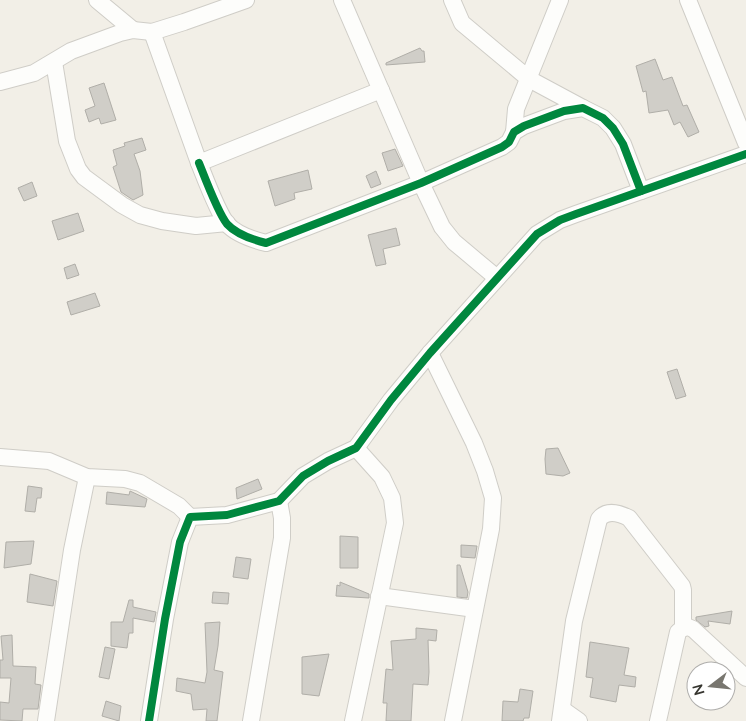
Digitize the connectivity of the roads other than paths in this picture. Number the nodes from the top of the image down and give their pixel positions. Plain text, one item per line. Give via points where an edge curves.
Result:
1 (97, 0) edge
2 (246, 0) edge
3 (342, 0) edge
4 (452, 0) edge
5 (560, 0) edge
6 (688, 0) edge
7 (133, 30) junction
8 (152, 32) junction
9 (54, 62) junction
10 (529, 79) junction
11 (0, 82) edge
12 (381, 90) junction
13 (583, 108) junction
14 (514, 132) junction
15 (746, 143) edge
16 (746, 154) edge
17 (199, 163) junction
18 (420, 183) junction
19 (641, 192) junction
20 (227, 224) junction
21 (497, 278) junction
22 (430, 353) junction
23 (356, 448) junction
24 (0, 457) edge
25 (88, 477) junction
26 (279, 501) junction
27 (190, 517) junction
28 (379, 596) junction
29 (475, 609) junction
30 (683, 628) junction
31 (746, 678) edge
32 (561, 715) edge
33 (46, 721) edge
34 (149, 721) edge
35 (251, 721) edge
36 (353, 721) edge
37 (453, 721) edge
38 (579, 721) edge
39 (658, 721) edge

1 - 7 street
2 - 8 street
3 - 12 street
4 - 10 street via 462,23
5 - 10 street
6 - 15 street
7 - 8 street
7 - 9 street via 71,51
8 - 17 street
9 - 11 street via 34,73
9 - 20 street via 67,142 84,177 140,215 196,226
10 - 13 street
10 - 14 street via 516,109
12 - 17 street
12 - 18 street
13 - 14 street via 564,111
13 - 19 street via 613,128 623,144
14 - 18 street via 502,147
16 - 19 street
17 - 20 street
18 - 20 street via 266,243
18 - 21 street via 442,227 454,242
19 - 21 street via 560,220 537,234
21 - 22 street
22 - 23 street
22 - 29 street via 474,443 493,498 491,529
23 - 26 street via 303,476
23 - 28 street via 382,477 392,498 395,524
24 - 25 street via 49,461
25 - 27 street via 140,483 179,506
25 - 33 street via 72,550
26 - 27 street via 227,515
26 - 35 street via 282,538
27 - 34 street via 180,542
28 - 29 street
28 - 36 street
29 - 37 street
30 - 31 street via 693,629
30 - 32 street via 683,590 674,574 629,518 619,513 603,514 599,519 574,621
30 - 39 street via 678,632
32 - 38 street

